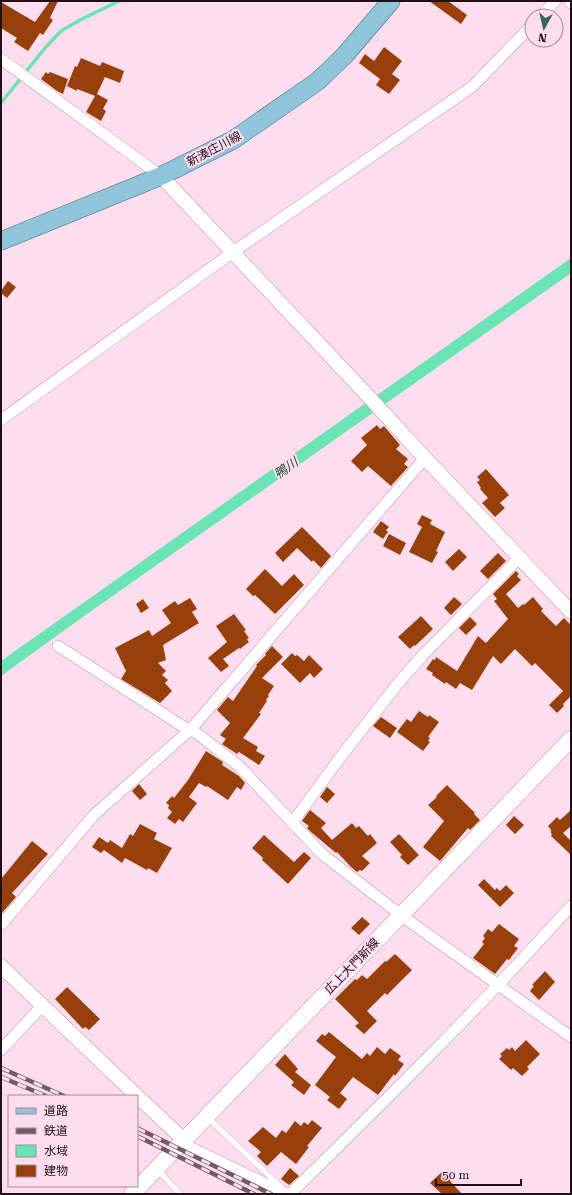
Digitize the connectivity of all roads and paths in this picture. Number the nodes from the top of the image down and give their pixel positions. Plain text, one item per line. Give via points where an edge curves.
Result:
1 (391, 1) edge
2 (524, 33) edge
3 (1, 59) edge
4 (161, 176) junction
5 (1, 241) edge
6 (233, 252) junction
7 (1, 420) edge
8 (425, 458) junction
9 (519, 558) junction
10 (571, 612) edge
11 (58, 646) dead end
12 (190, 730) junction
13 (571, 739) edge
14 (292, 822) junction
15 (571, 906) edge
16 (402, 916) junction
17 (1, 925) edge
18 (1, 966) edge
19 (498, 986) junction
20 (42, 1006) junction
21 (571, 1037) edge
22 (1, 1050) edge
23 (136, 1095) edge
24 (138, 1097) edge
25 (207, 1116) junction
26 (182, 1142) junction
27 (157, 1168) junction
28 (132, 1194) edge
29 (180, 1194) edge
30 (288, 1194) edge

1 - 4 main road, 新湊庄川線 via 345,55 318,81 233,140
2 - 6 street via 473,86
3 - 4 street
4 - 5 main road, 新湊庄川線
4 - 6 street
6 - 7 street
6 - 8 street
8 - 9 street
8 - 12 street
9 - 10 street
9 - 14 street via 423,654
11 - 12 street
12 - 14 street via 238,765
12 - 17 street via 94,815
13 - 16 main road, 広上大門新線
14 - 16 street via 322,854
15 - 19 street
16 - 19 street
16 - 25 main road, 広上大門新線
18 - 20 street
19 - 21 street
19 - 30 street via 415,1072
20 - 22 street
20 - 23 street
24 - 26 street
25 - 26 main road, 広上大門新線
25 - 30 lane
26 - 27 main road, 広上大門新線
26 - 30 street
27 - 28 main road, 広上大門新線
27 - 29 lane

